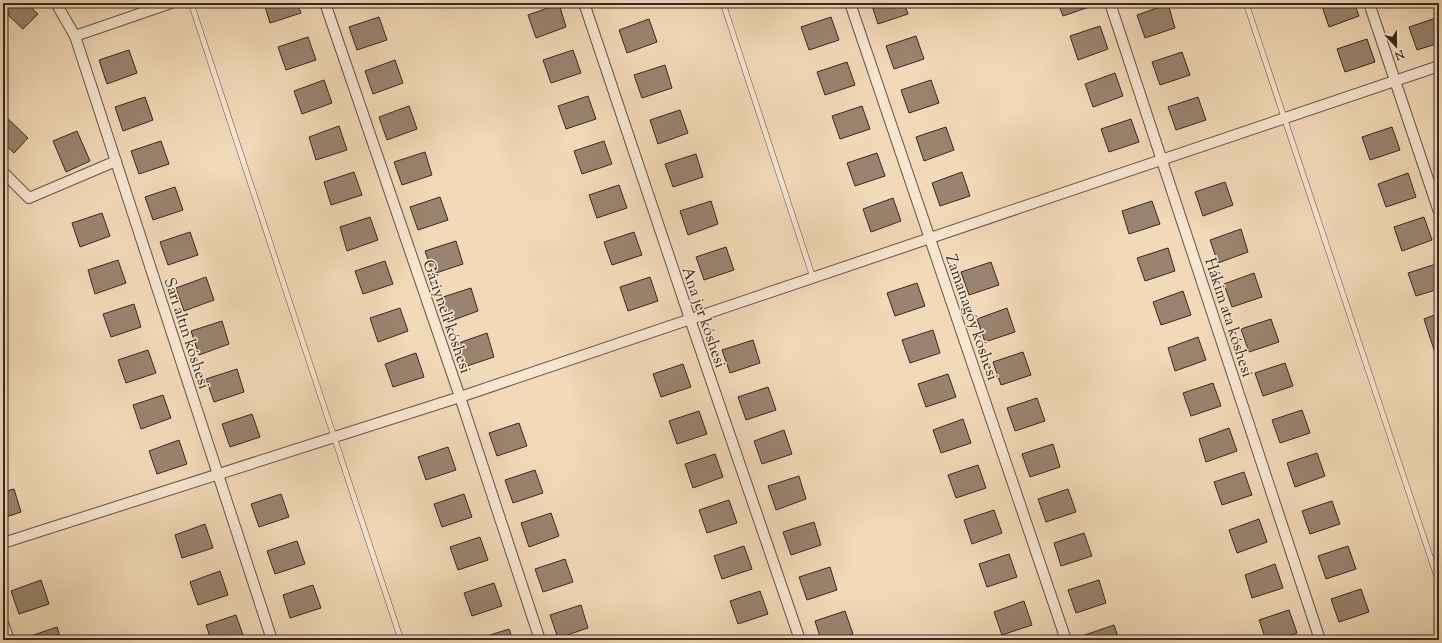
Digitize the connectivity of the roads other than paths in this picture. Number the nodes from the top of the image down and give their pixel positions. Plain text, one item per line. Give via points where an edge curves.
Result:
1 (56, 3) edge
2 (171, 3) edge
3 (191, 3) edge
4 (325, 3) edge
5 (584, 3) edge
6 (723, 3) edge
7 (850, 3) edge
8 (1110, 3) edge
9 (1246, 3) edge
10 (1369, 3) edge
11 (75, 36) junction
12 (1439, 66) edge
13 (1395, 81) junction
14 (1285, 119) junction
15 (1162, 160) junction
16 (116, 161) junction
17 (3, 172) edge
18 (1439, 212) edge
19 (931, 238) junction
20 (813, 278) junction
21 (690, 319) junction
22 (460, 397) junction
23 (335, 437) junction
24 (218, 474) junction
25 (3, 543) edge
26 (1439, 583) edge
27 (3, 623) edge
28 (9, 640) edge
29 (272, 640) edge
30 (401, 640) edge
31 (540, 640) edge
32 (800, 640) edge
33 (1066, 640) edge
34 (1320, 640) edge

1 - 11 street, Sarı altın kóshesi
2 - 11 street
3 - 23 lane
4 - 22 street, Ǵáziyneli kóshesi
5 - 21 street, Ana jer kóshesi
6 - 20 lane
7 - 19 street, Zamanagóy kóshesi
8 - 15 street, Hákim ata kóshesi
9 - 14 lane
10 - 13 street
11 - 16 street, Sarı altın kóshesi
12 - 13 street
13 - 14 street
13 - 18 street
14 - 15 street
14 - 26 lane
15 - 19 street
15 - 34 street, Hákim ata kóshesi
16 - 17 street via 29,198
16 - 24 street, Sarı altın kóshesi
19 - 20 street
19 - 33 street, Zamanagóy kóshesi
20 - 21 street
21 - 22 street
21 - 32 street, Ana jer kóshesi
22 - 23 street
22 - 31 street, Ǵáziyneli kóshesi
23 - 24 street
23 - 30 lane
24 - 25 street
24 - 29 street, Sarı altın kóshesi
27 - 28 street

